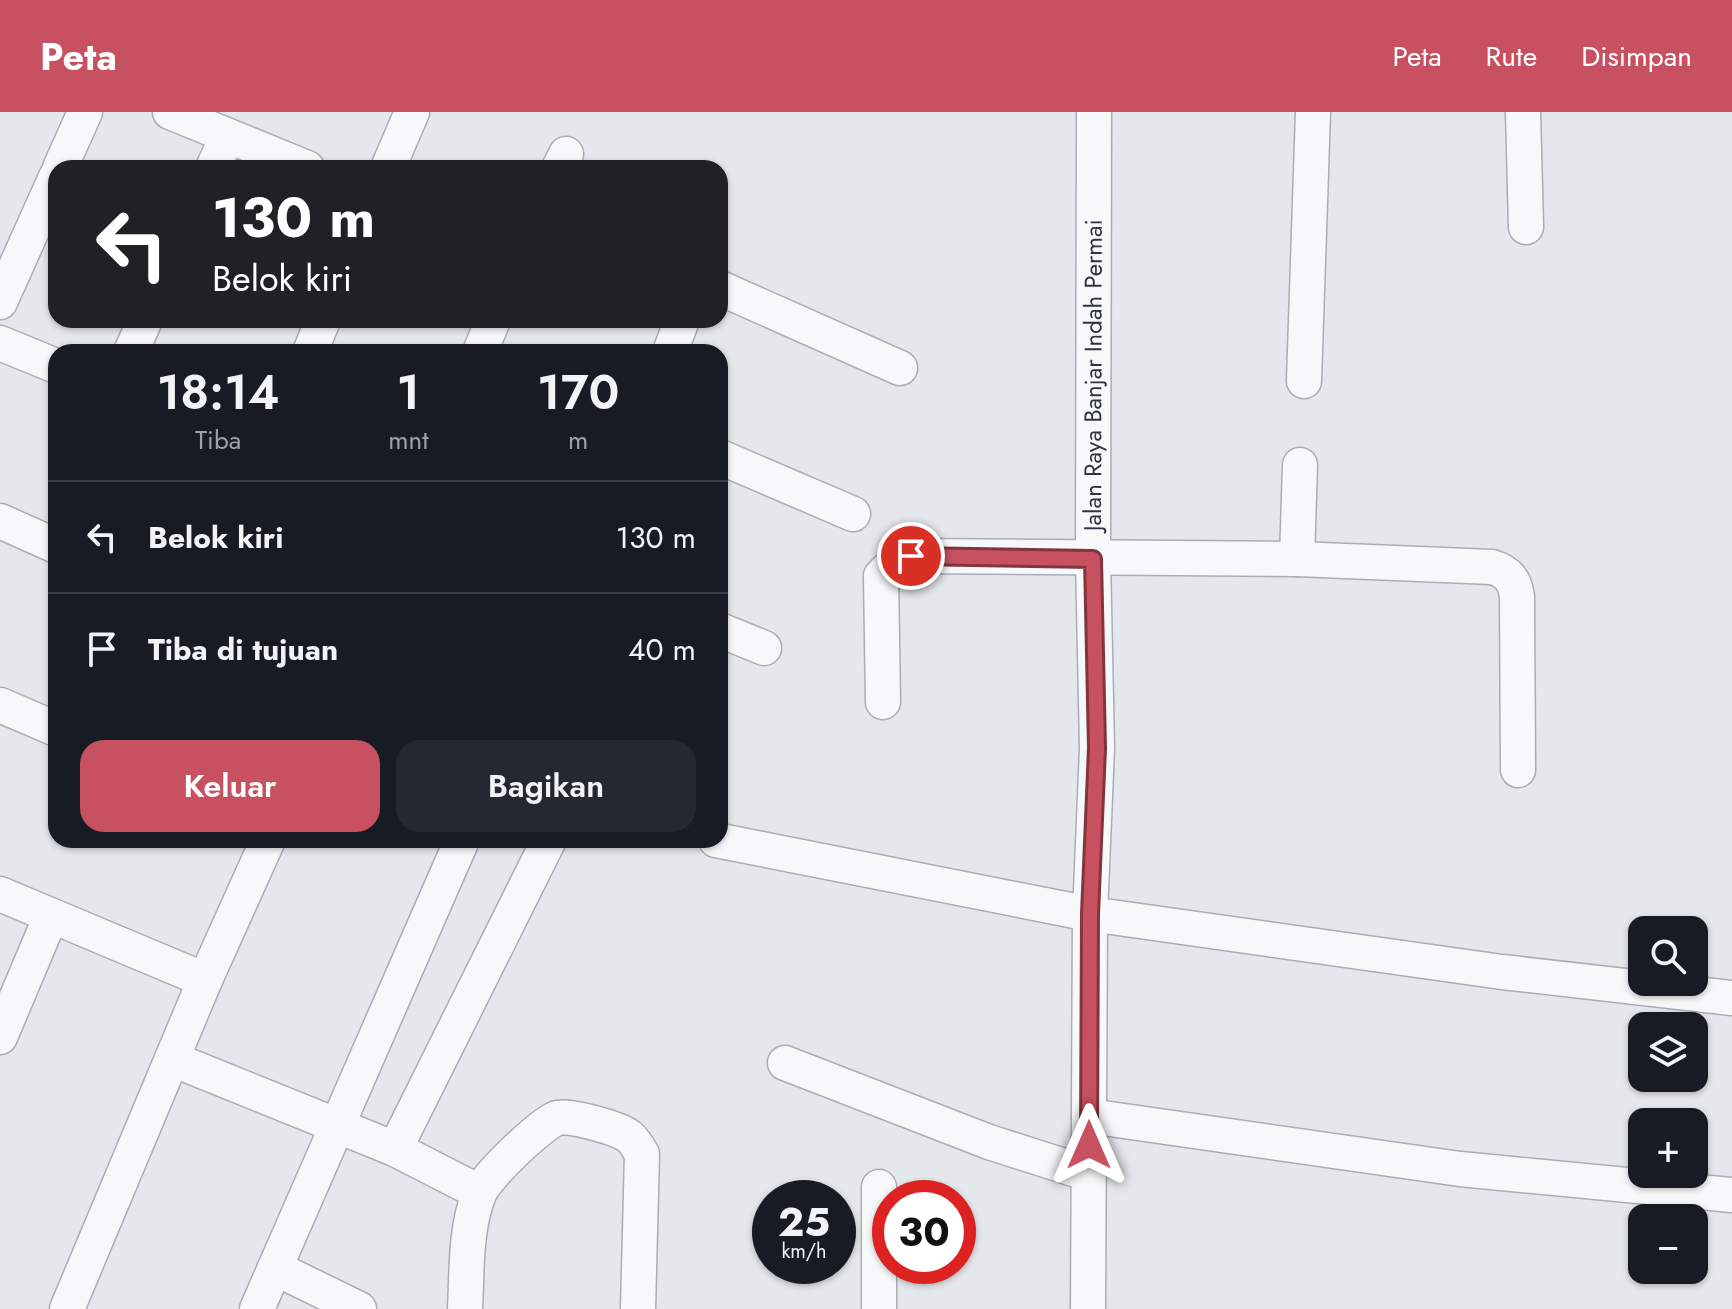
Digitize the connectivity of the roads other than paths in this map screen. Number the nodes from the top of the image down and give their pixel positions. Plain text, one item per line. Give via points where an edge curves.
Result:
1 (85, 112) edge
2 (170, 112) edge
3 (412, 112) edge
4 (1094, 112) edge
5 (1313, 112) edge
6 (1523, 112) edge
7 (227, 137) junction
8 (64, 160) edge
9 (217, 160) edge
10 (286, 160) edge
11 (391, 160) edge
12 (48, 195) edge
13 (1526, 227) dead end
14 (728, 292) edge
15 (0, 302) edge
16 (0, 343) edge
17 (48, 363) edge
18 (900, 368) dead end
19 (1304, 381) dead end
20 (728, 460) edge
21 (1300, 465) dead end
22 (853, 514) dead end
23 (0, 521) edge
24 (48, 538) edge
25 (1093, 559) junction
26 (1297, 559) junction
27 (728, 633) edge
28 (764, 648) dead end
29 (883, 702) dead end
30 (0, 705) edge
31 (48, 726) edge
32 (1518, 770) dead end
33 (728, 842) edge
34 (264, 848) edge
35 (459, 848) edge
36 (545, 848) edge
37 (0, 894) edge
38 (1090, 914) junction
39 (51, 916) junction
40 (205, 980) junction
41 (1732, 998) edge
42 (0, 1037) edge
43 (172, 1059) junction
44 (785, 1063) dead end
45 (1089, 1116) junction
46 (339, 1125) junction
47 (395, 1149) junction
48 (1089, 1174) junction
49 (479, 1192) junction
50 (1732, 1195) edge
51 (275, 1268) junction
52 (879, 1284) edge
53 (67, 1309) edge
54 (257, 1309) edge
55 (359, 1309) edge
56 (465, 1309) edge
57 (638, 1309) edge
58 (879, 1309) edge
59 (1088, 1309) edge

1 - 8 street
2 - 7 street
3 - 11 street
4 - 25 street, Jalan Raya Banjar Indah Permai
5 - 19 street
6 - 13 street
7 - 9 street
7 - 10 street
12 - 15 street
14 - 18 street
16 - 17 street
20 - 22 street
21 - 26 street
23 - 24 street
25 - 26 street
25 - 29 street via 911,556 891,566 881,576
25 - 38 street, Jalan Raya Banjar Indah Permai via 1097,748
26 - 32 street via 1492,567 1508,575 1517,597
27 - 28 street
30 - 31 street
33 - 38 street
34 - 40 street
35 - 46 street
36 - 47 street
37 - 39 street
38 - 41 street via 1502,972
38 - 45 street, Jalan Raya Banjar Indah Permai
39 - 40 street
39 - 42 street
40 - 43 street
43 - 46 street
43 - 53 street
44 - 48 street via 989,1142
45 - 48 street, Jalan Raya Banjar Indah Permai
45 - 50 street via 1460,1169
46 - 47 street
46 - 51 street
47 - 49 street
48 - 59 street, Jalan Raya Banjar Indah Permai
49 - 56 street
49 - 57 street via 514,1152 556,1118 567,1116 628,1135 642,1154
51 - 54 street
51 - 55 street
52 - 58 street

